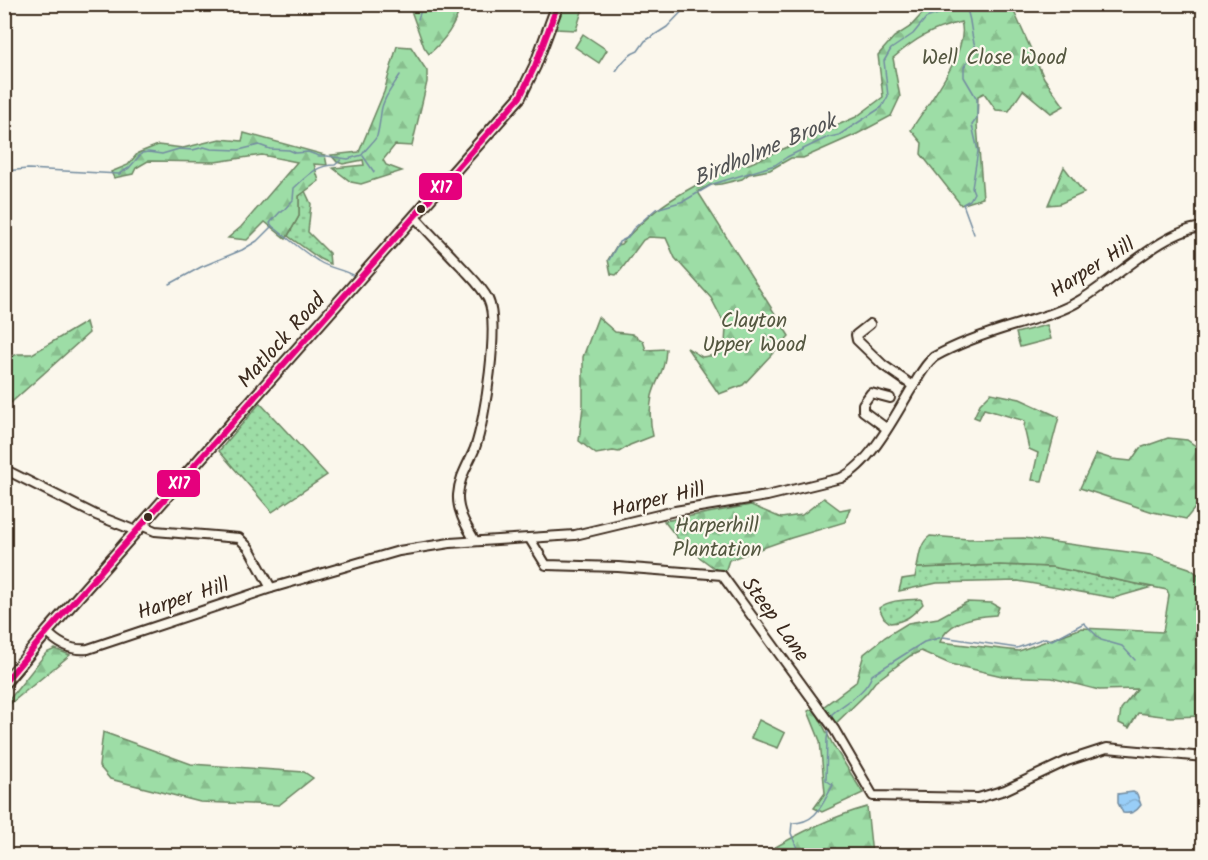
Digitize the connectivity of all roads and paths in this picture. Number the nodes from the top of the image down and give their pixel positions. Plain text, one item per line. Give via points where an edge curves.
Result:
1 (558, 4) edge
2 (415, 217) junction
3 (1203, 227) edge
4 (870, 324) dead end
5 (913, 386) junction
6 (890, 398) dead end
7 (886, 429) junction
8 (4, 469) edge
9 (138, 528) junction
10 (530, 539) junction
11 (476, 541) junction
12 (271, 588) junction
13 (47, 632) junction
14 (4, 684) edge
15 (1203, 757) edge

1 - 2 main road, Matlock Road via 520,97
2 - 9 main road, Matlock Road
2 - 11 street via 476,282 488,299 492,314 484,421 458,495 465,524
3 - 5 street, Harper Hill via 1165,240 1067,308 934,357
4 - 5 street via 856,335 857,340
5 - 7 street, Harper Hill
6 - 7 street via 871,393 863,404 863,411
7 - 10 street, Harper Hill via 863,460 841,478 767,496 675,511 575,536
8 - 9 street via 96,515
9 - 12 street via 239,538 249,548
9 - 13 main road, Matlock Road
10 - 11 street, Harper Hill
10 - 15 street, Steep Lane via 546,565 722,575 834,729 873,796 978,798 1107,748
11 - 12 street, Harper Hill via 399,551
12 - 13 street, Harper Hill via 88,649 77,651
13 - 14 main road, Matlock Road

